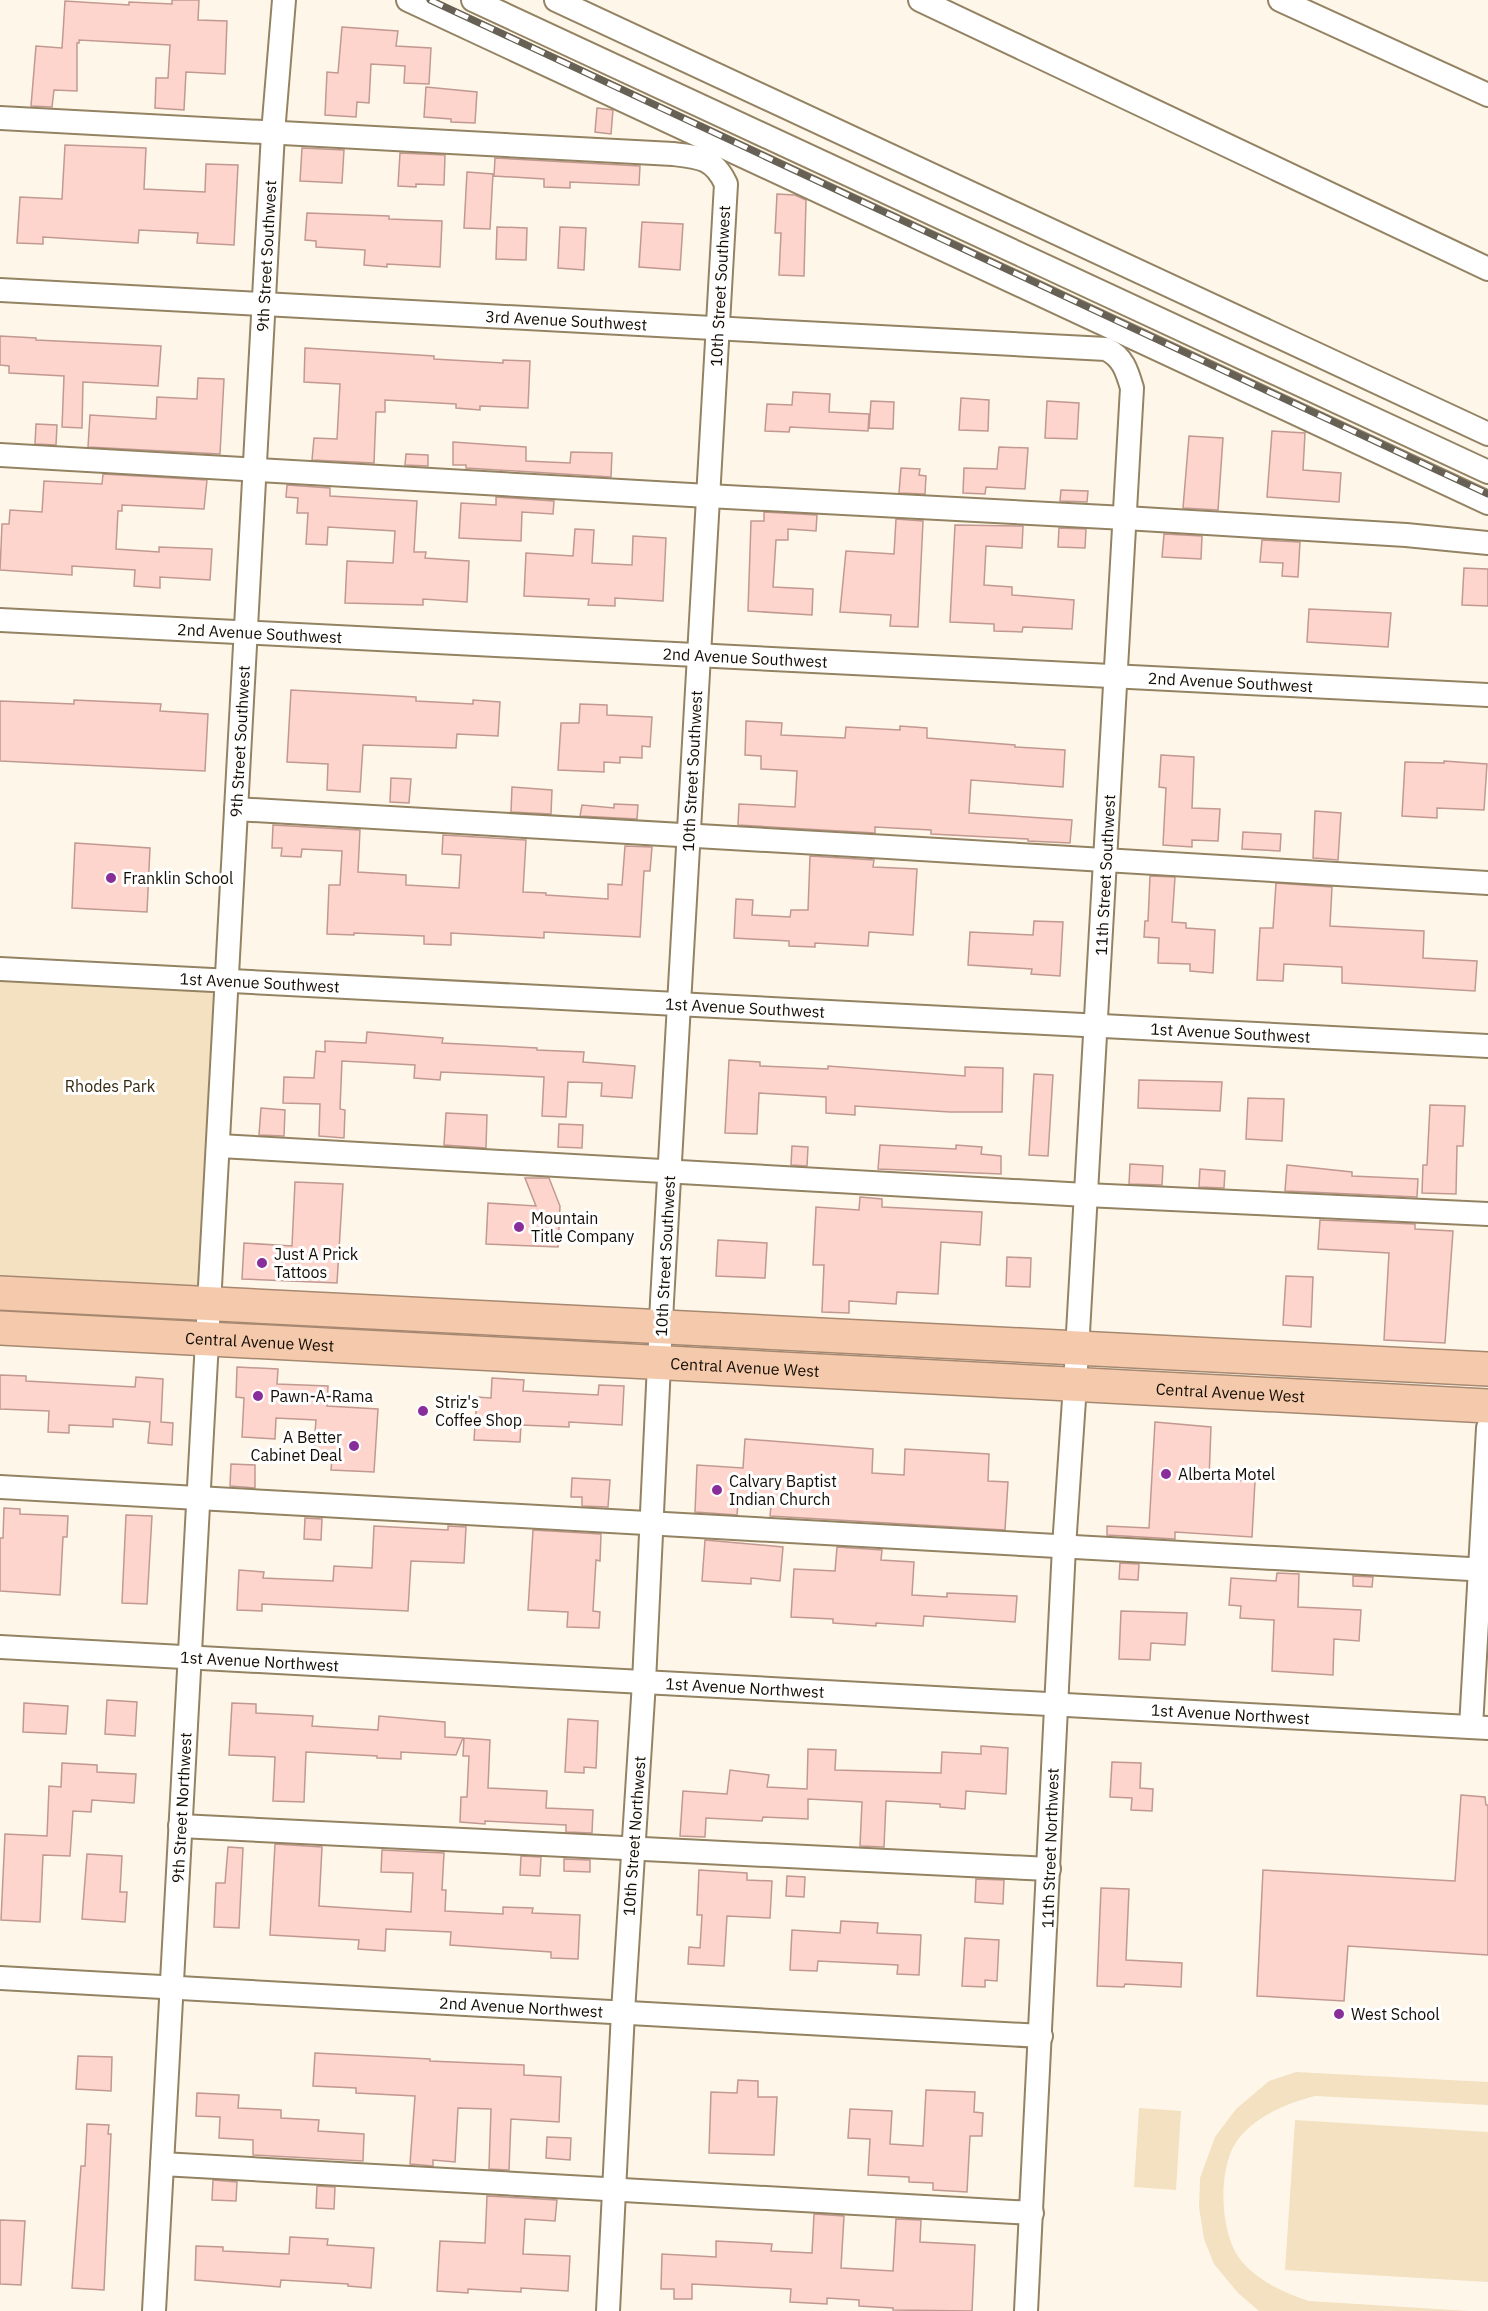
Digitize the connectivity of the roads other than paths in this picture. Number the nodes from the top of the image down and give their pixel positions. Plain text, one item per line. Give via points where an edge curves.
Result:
1 (284, 0) edge
2 (408, 0) edge
3 (473, 0) edge
4 (556, 0) edge
5 (920, 0) edge
6 (1280, 0) edge
7 (1488, 95) edge
8 (0, 118) edge
9 (273, 133) junction
10 (1488, 268) edge
11 (0, 290) edge
12 (264, 304) junction
13 (717, 328) junction
14 (1125, 365) joint
15 (1488, 434) edge
16 (0, 455) edge
17 (255, 470) junction
18 (1488, 472) edge
19 (708, 496) junction
20 (1488, 503) edge
21 (1125, 518) junction
22 (1488, 543) edge
23 (0, 620) edge
24 (246, 632) junction
25 (699, 655) junction
26 (1116, 676) junction
27 (1488, 695) edge
28 (236, 809) junction
29 (689, 837) junction
30 (1106, 858) junction
31 (1488, 883) edge
32 (0, 969) edge
33 (226, 981) junction
34 (679, 1004) junction
35 (1096, 1026) junction
36 (1488, 1047) edge
37 (219, 1146) junction
38 (670, 1170) junction
39 (1086, 1195) junction
40 (1488, 1214) edge
41 (0, 1293) edge
42 (210, 1303) junction
43 (0, 1328) edge
44 (661, 1328) junction
45 (207, 1340) junction
46 (1078, 1349) junction
47 (659, 1361) junction
48 (1488, 1369) edge
49 (1076, 1385) junction
50 (1488, 1406) edge
51 (1488, 1428) edge
52 (0, 1487) edge
53 (198, 1498) junction
54 (652, 1524) junction
55 (1064, 1547) junction
56 (1484, 1570) edge
57 (0, 1647) edge
58 (190, 1658) junction
59 (644, 1682) junction
60 (1056, 1705) junction
61 (1479, 1728) edge
62 (180, 1826) junction
63 (634, 1849) junction
64 (1049, 1869) junction
65 (0, 1978) edge
66 (172, 1986) junction
67 (623, 2012) junction
68 (1041, 2036) junction
69 (162, 2164) junction
70 (614, 2189) junction
71 (1032, 2213) junction
72 (154, 2311) edge
73 (608, 2311) edge
74 (1026, 2311) edge

1 - 9 street, 9th Street Southwest
2 - 20 street
3 - 18 street
4 - 15 street
5 - 10 street
6 - 7 street
8 - 9 street
9 - 12 street, 9th Street Southwest
9 - 13 street, 10th Street Southwest via 699,157 718,168 726,184
11 - 12 street, 3rd Avenue Southwest
12 - 13 street, 3rd Avenue Southwest
12 - 17 street, 9th Street Southwest
13 - 14 street, 3rd Avenue Southwest via 1106,349 1117,354
13 - 19 street, 10th Street Southwest
14 - 21 street, 11th Street Southwest via 1132,388
16 - 17 street
17 - 19 street
17 - 24 street, 9th Street Southwest
19 - 21 street
19 - 25 street, 10th Street Southwest
21 - 22 street
21 - 26 street, 11th Street Southwest
23 - 24 street, 2nd Avenue Southwest
24 - 25 street, 2nd Avenue Southwest
24 - 28 street, 9th Street Southwest
25 - 26 street, 2nd Avenue Southwest
25 - 29 street, 10th Street Southwest
26 - 27 street, 2nd Avenue Southwest
26 - 30 street, 11th Street Southwest
28 - 29 street
28 - 33 street, 9th Street Southwest
29 - 30 street
29 - 34 street, 10th Street Southwest
30 - 31 street
30 - 35 street, 11th Street Southwest
32 - 33 street, 1st Avenue Southwest
33 - 34 street, 1st Avenue Southwest
33 - 37 street, 9th Street Southwest
34 - 35 street, 1st Avenue Southwest
34 - 38 street, 10th Street Southwest
35 - 36 street, 1st Avenue Southwest
35 - 39 street, 11th Street Southwest
37 - 38 street
37 - 42 street, 9th Street Southwest
38 - 39 street
38 - 44 street, 10th Street Southwest
39 - 40 street
39 - 46 street, 11th Street Southwest
41 - 42 highway, Central Avenue West
42 - 44 highway, Central Avenue West
42 - 45 street, 9th Street Northwest
43 - 45 highway, Central Avenue West
44 - 46 highway, Central Avenue West
44 - 47 street, 10th Street Southwest
45 - 47 highway, Central Avenue West
45 - 53 street, 9th Street Northwest
46 - 48 highway, Central Avenue West
46 - 49 street, 11th Street Southwest
47 - 49 highway, Central Avenue West
47 - 54 street, 10th Street Northwest
49 - 50 highway, Central Avenue West
49 - 55 street, 11th Street Northwest
51 - 56 street
52 - 53 street
53 - 54 street
53 - 58 street, 9th Street Northwest
54 - 55 street
54 - 59 street, 10th Street Northwest
55 - 56 street
55 - 60 street, 11th Street Northwest
56 - 61 street
57 - 58 street, 1st Avenue Northwest
58 - 59 street, 1st Avenue Northwest
58 - 62 street, 9th Street Northwest
59 - 60 street, 1st Avenue Northwest
59 - 63 street, 10th Street Northwest
60 - 61 street, 1st Avenue Northwest
60 - 64 street, 11th Street Northwest
62 - 63 street
62 - 66 street, 9th Street Northwest
63 - 64 street
63 - 67 street, 10th Street Northwest
64 - 68 street, 11th Street Northwest
65 - 66 street, 2nd Avenue Northwest
66 - 67 street, 2nd Avenue Northwest
66 - 69 street, 9th Street Northwest
67 - 68 street, 2nd Avenue Northwest
67 - 70 street, 10th Street Northwest
68 - 71 street, 11th Street Northwest
69 - 70 street
69 - 72 street, 9th Street Northwest
70 - 71 street
70 - 73 street, 10th Street Northwest
71 - 74 street, 11th Street Northwest

